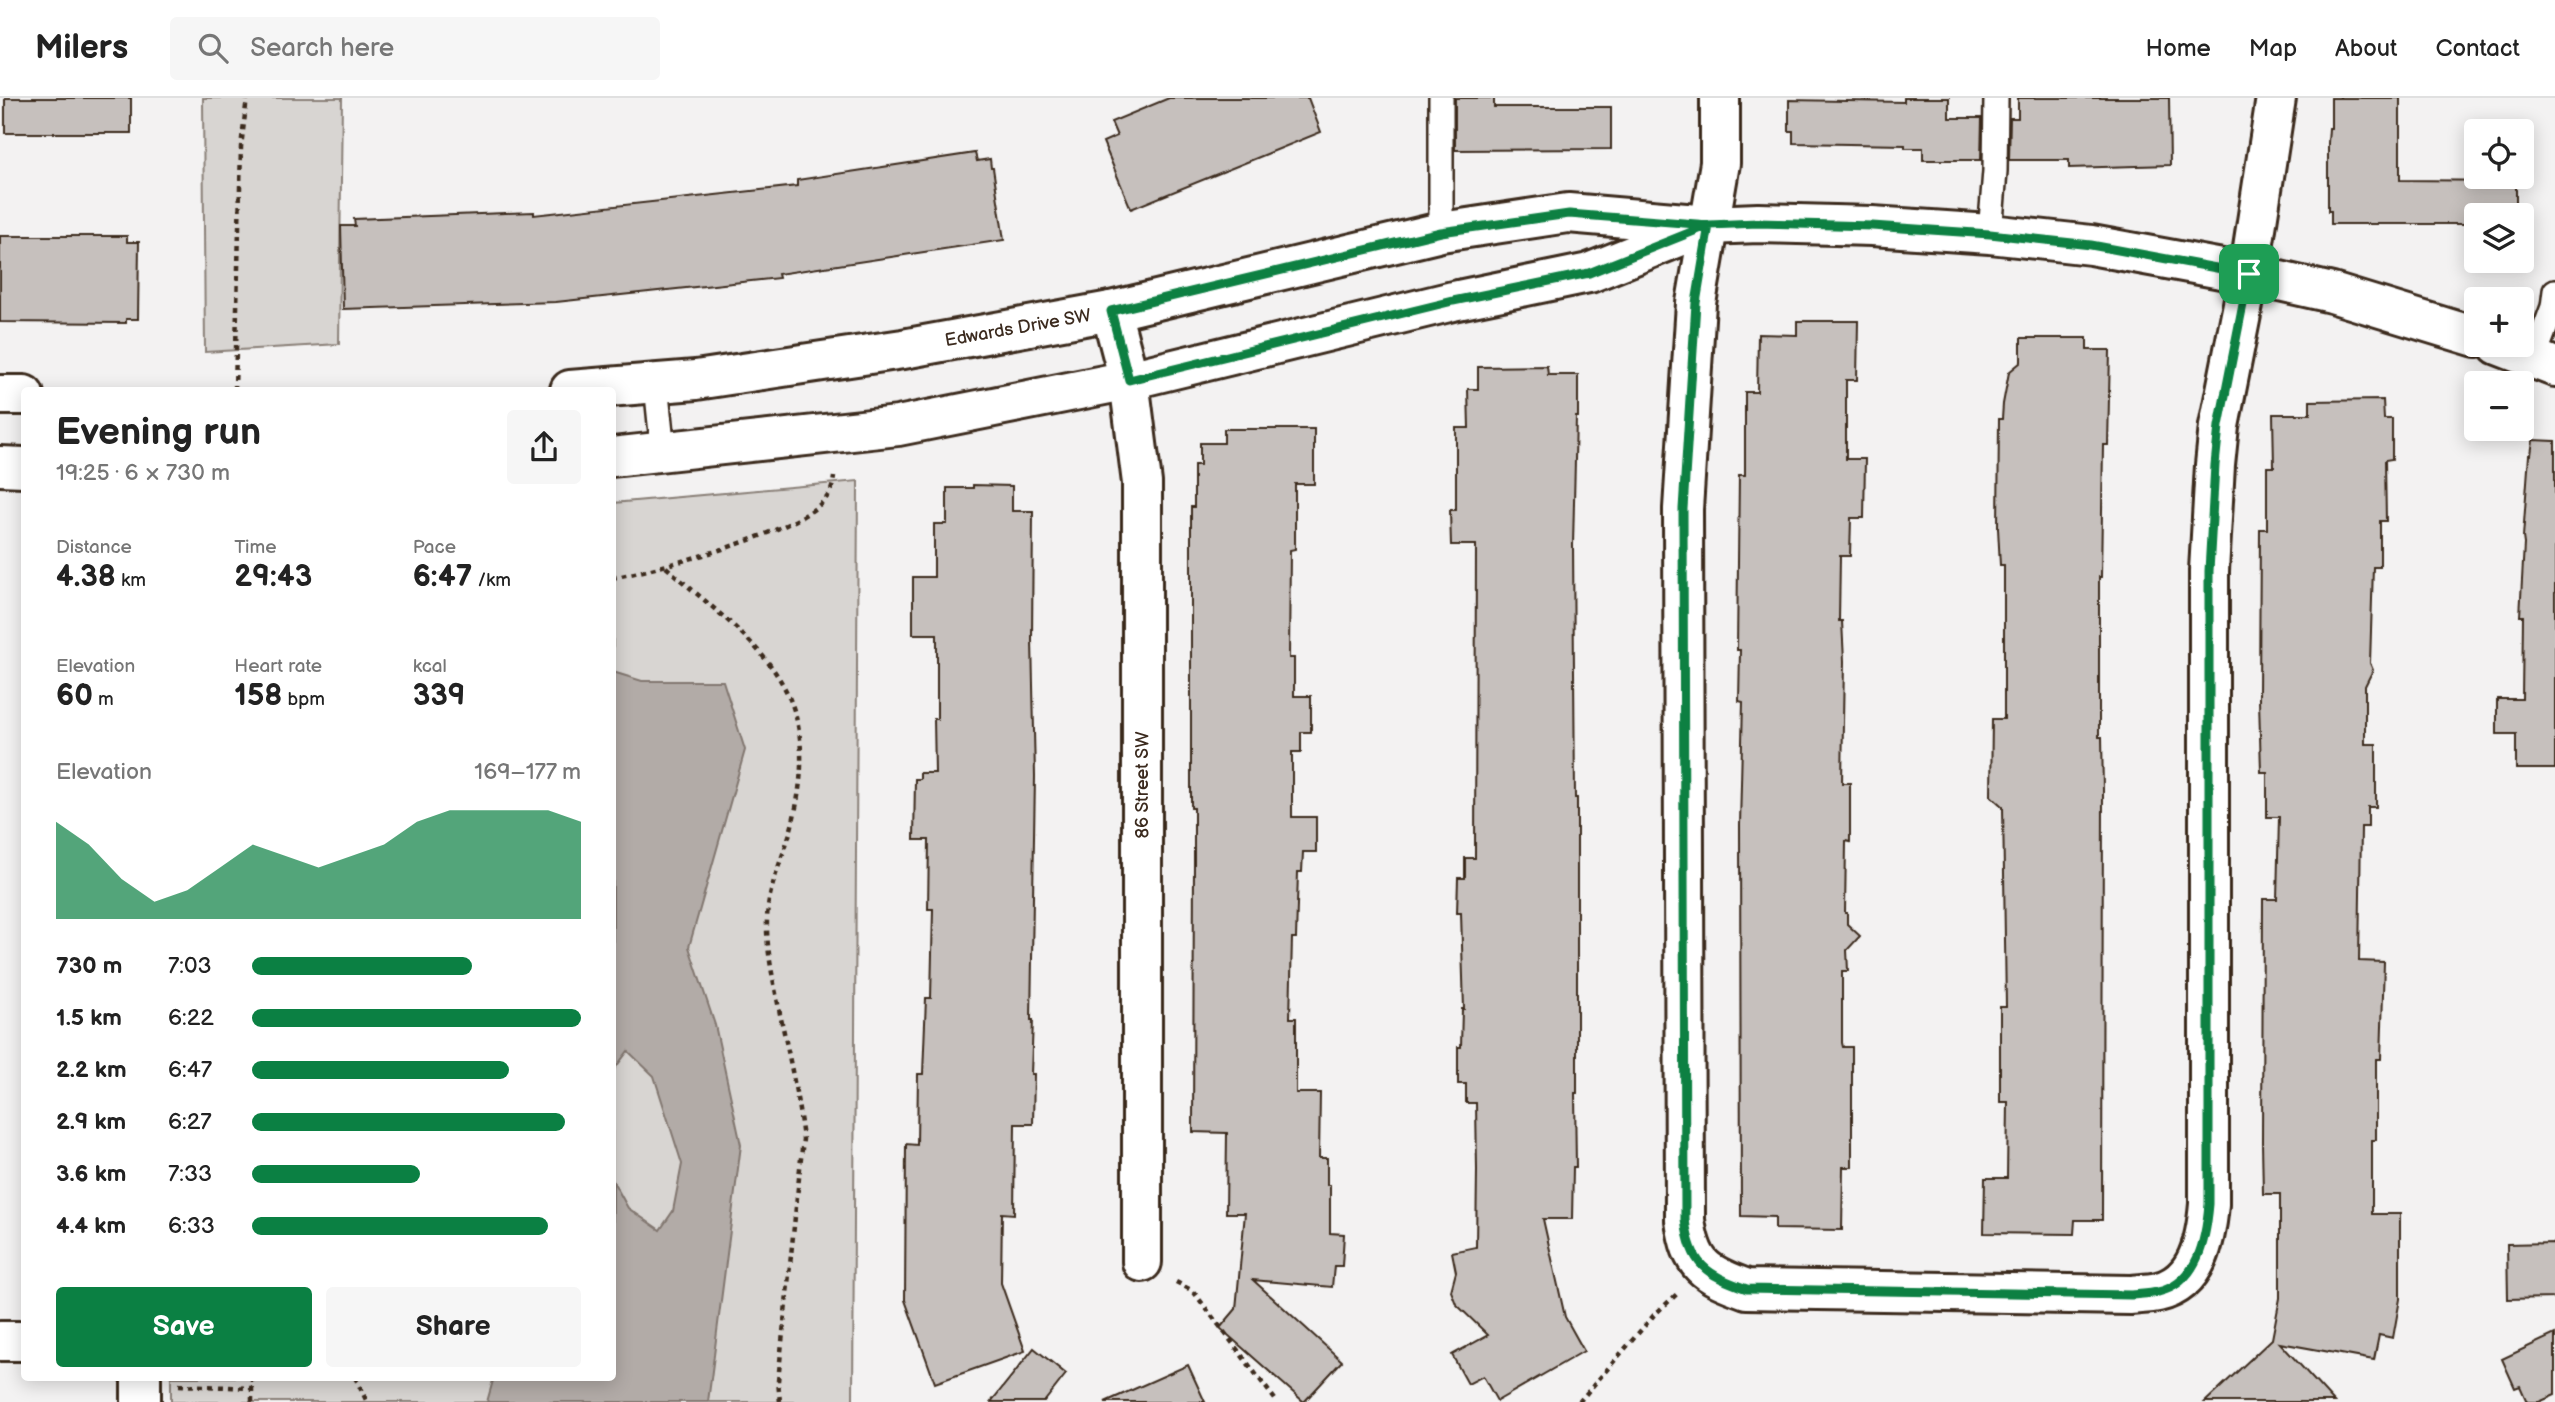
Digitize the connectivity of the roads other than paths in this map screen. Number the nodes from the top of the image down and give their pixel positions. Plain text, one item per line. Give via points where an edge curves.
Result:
1 (1440, 98) edge
2 (1720, 98) edge
3 (1996, 98) edge
4 (2276, 98) edge
5 (1709, 225) junction
6 (1441, 232) junction
7 (1990, 234) junction
8 (2249, 274) junction
9 (2555, 290) edge
10 (1111, 311) junction
11 (2464, 333) edge
12 (2545, 363) edge
13 (1129, 380) junction
14 (656, 384) junction
15 (613, 387) edge
16 (0, 395) edge
17 (21, 395) edge
18 (663, 453) junction
19 (616, 457) edge
20 (0, 466) edge
21 (21, 467) edge
22 (1142, 1262) road end
23 (0, 1341) edge
24 (21, 1341) edge

1 - 6 lane
2 - 5 street via 1720,163
3 - 7 lane
4 - 8 street
5 - 6 street, Edwards Drive SW via 1569,214
5 - 7 street, Edwards Drive SW via 1872,226
5 - 8 street via 1696,303 1683,509 1685,1220 1692,1254 1706,1270 1747,1289 2131,1295 2177,1285 2201,1252 2209,1204 2212,504 2219,426
5 - 13 street, Edwards Drive SW via 1589,273 1453,301
6 - 10 street, Edwards Drive SW
7 - 8 street, Edwards Drive SW via 2091,245
8 - 11 street, Edwards Drive SW
9 - 12 lane
10 - 13 street, 86 Street SW
10 - 14 street, Edwards Drive SW via 889,351
13 - 18 street, Edwards Drive SW via 898,426
13 - 22 street, 86 Street SW via 1142,483
14 - 15 street, Edwards Drive SW
14 - 18 lane
16 - 17 street
18 - 19 street, Edwards Drive SW
20 - 21 street
23 - 24 street

